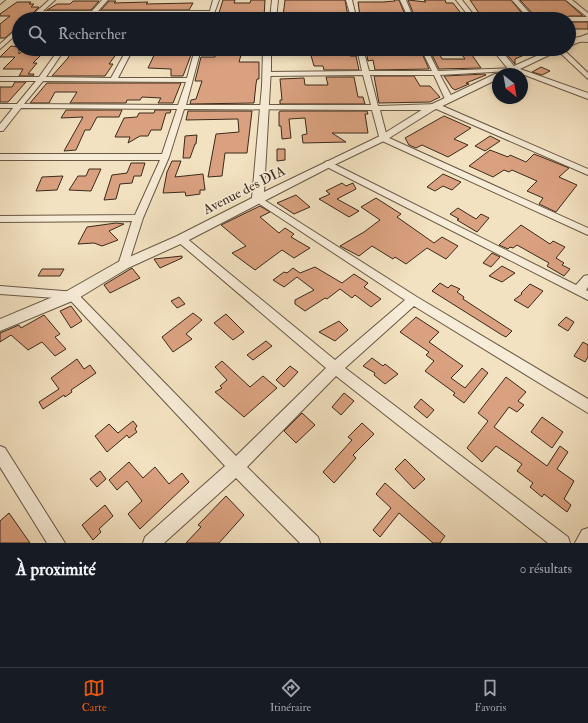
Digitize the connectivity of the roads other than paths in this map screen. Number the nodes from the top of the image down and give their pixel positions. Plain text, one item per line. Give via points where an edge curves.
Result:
1 (52, 0) edge
2 (105, 0) edge
3 (216, 0) edge
4 (275, 0) edge
5 (350, 0) edge
6 (403, 0) edge
7 (458, 0) edge
8 (515, 0) edge
9 (569, 0) edge
10 (39, 12) edge
11 (95, 12) edge
12 (212, 12) edge
13 (274, 12) edge
14 (353, 12) edge
15 (408, 12) edge
16 (468, 12) edge
17 (526, 12) edge
18 (588, 18) edge
19 (576, 19) edge
20 (12, 35) edge
21 (588, 36) edge
22 (0, 39) edge
23 (8, 39) junction
24 (12, 39) edge
25 (577, 40) joint
26 (588, 40) edge
27 (0, 47) edge
28 (57, 56) edge
29 (126, 56) edge
30 (196, 56) edge
31 (267, 56) edge
32 (361, 56) edge
33 (427, 56) edge
34 (502, 56) edge
35 (542, 56) edge
36 (566, 56) edge
37 (511, 68) edge
38 (514, 68) edge
39 (492, 70) edge
40 (365, 73) junction
41 (435, 73) junction
42 (268, 74) junction
43 (528, 75) edge
44 (588, 77) edge
45 (0, 79) edge
46 (41, 79) junction
47 (114, 79) junction
48 (492, 79) edge
49 (190, 80) junction
50 (588, 96) edge
51 (449, 99) junction
52 (0, 106) edge
53 (19, 106) junction
54 (374, 107) junction
55 (433, 107) junction
56 (180, 108) junction
57 (265, 109) junction
58 (0, 129) edge
59 (384, 138) junction
60 (0, 157) edge
61 (165, 157) junction
62 (328, 164) junction
63 (588, 172) edge
64 (258, 199) junction
65 (138, 218) junction
66 (0, 219) edge
67 (588, 232) edge
68 (181, 239) junction
69 (123, 265) junction
70 (588, 279) edge
71 (0, 290) edge
72 (583, 294) edge
73 (72, 295) junction
74 (412, 300) junction
75 (0, 325) edge
76 (336, 368) junction
77 (588, 408) edge
78 (0, 453) edge
79 (236, 467) junction
80 (588, 536) edge
81 (57, 543) edge
82 (151, 543) edge
83 (312, 543) edge
84 (562, 543) edge
85 (583, 543) edge

1 - 10 street
2 - 11 street
3 - 12 street
4 - 13 street
5 - 14 street
6 - 15 street
7 - 16 street
8 - 17 street
9 - 18 street
18 - 19 street
20 - 23 street
21 - 25 street
22 - 23 street
23 - 24 street
23 - 27 street
25 - 26 street
28 - 46 street
29 - 47 street
30 - 49 street
31 - 42 street
32 - 40 street
33 - 41 street
34 - 37 street
35 - 38 street
36 - 44 street
39 - 41 street
40 - 41 street
40 - 42 street
40 - 54 street
41 - 51 street
42 - 57 street
43 - 50 street
45 - 46 street
46 - 47 street
46 - 53 street
47 - 49 street
48 - 51 street, Avenue des DIA
49 - 56 street
51 - 55 street, Avenue des DIA
52 - 53 street
53 - 56 street
53 - 58 street
54 - 55 street
54 - 57 street
54 - 59 street
55 - 59 street, Avenue des DIA
55 - 63 street
56 - 57 street
56 - 61 street
57 - 64 street
59 - 62 street, Avenue des DIA
59 - 67 street
60 - 61 street
61 - 65 street
62 - 64 street, Avenue des DIA
62 - 72 street
64 - 68 street, Avenue des DIA
64 - 74 street
65 - 66 street
65 - 69 street
68 - 69 street, Avenue des DIA
68 - 76 street
69 - 73 street, Avenue des DIA
70 - 72 street
71 - 73 street
73 - 75 street, Avenue des DIA
73 - 79 street
74 - 76 street
74 - 77 street
76 - 79 street
76 - 84 street
78 - 81 street
79 - 82 street
79 - 83 street
80 - 85 street

